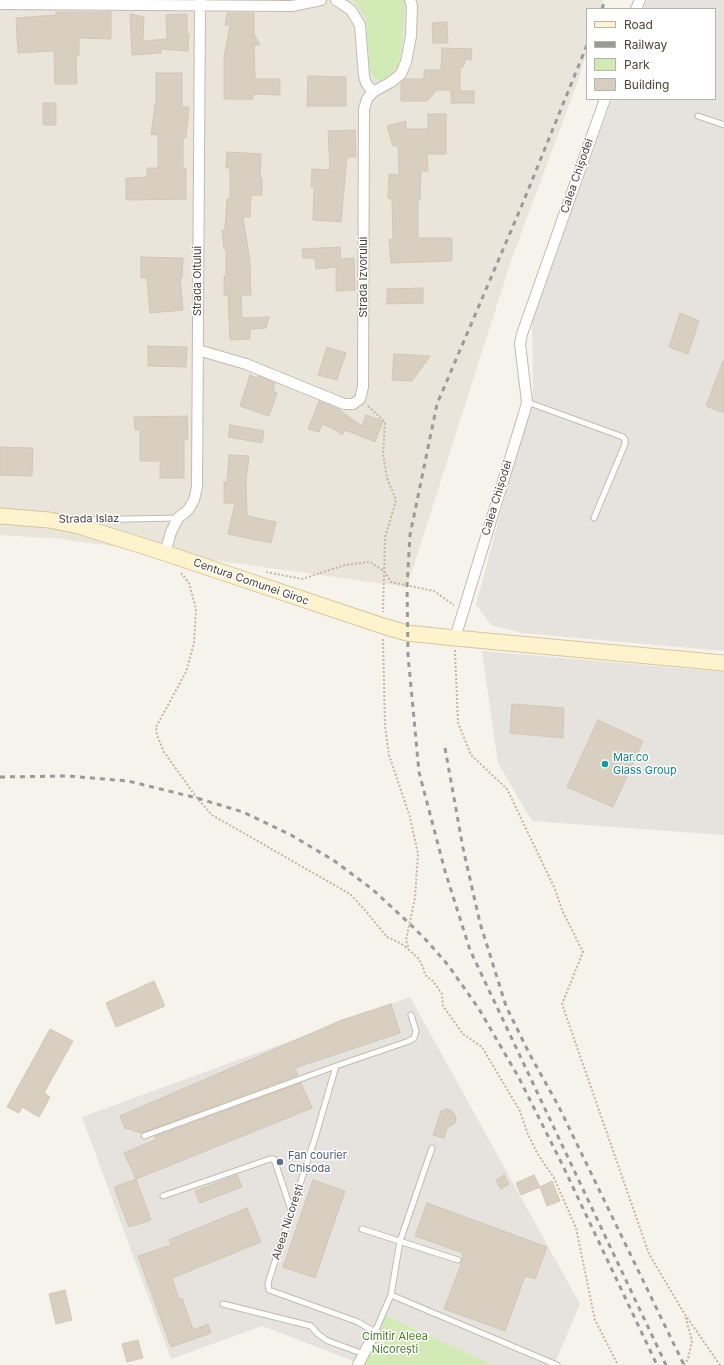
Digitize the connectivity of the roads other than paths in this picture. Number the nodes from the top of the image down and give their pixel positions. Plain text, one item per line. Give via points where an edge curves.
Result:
1 (321, 0) edge
2 (336, 0) edge
3 (410, 0) edge
4 (59, 2) edge
5 (200, 3) edge
6 (0, 4) edge
7 (373, 92) junction
8 (605, 100) edge
9 (698, 116) dead end
10 (724, 125) edge
11 (198, 350) junction
12 (526, 402) junction
13 (0, 516) edge
14 (178, 518) junction
15 (594, 518) dead end
16 (49, 520) junction
17 (165, 553) junction
18 (454, 638) junction
19 (724, 663) edge
20 (411, 1015) dead end
21 (336, 1066) junction
22 (144, 1136) dead end
23 (432, 1148) dead end
24 (163, 1196) dead end
25 (291, 1211) junction
26 (362, 1229) dead end
27 (400, 1241) junction
28 (458, 1260) dead end
29 (391, 1295) junction
30 (223, 1304) dead end
31 (375, 1332) junction
32 (364, 1354) junction
33 (358, 1365) edge
34 (557, 1365) edge

1 - 5 street via 292,6
2 - 7 street via 351,10 360,25 364,76
3 - 7 street via 411,36 406,62 401,74
4 - 5 street
4 - 6 street
5 - 11 street, Strada Oltului
7 - 11 street, Strada Izvorului via 367,99 364,109 363,387 360,399 353,404 344,404 246,364
8 - 12 street, Calea Chișodei via 522,334 520,344
9 - 10 lane
11 - 14 street, Strada Oltului via 197,487 188,510
12 - 15 lane via 623,436 625,444
12 - 18 street, Calea Chișodei
13 - 16 main road, Strada Islaz
14 - 16 lane, Strada Islaz
14 - 17 street, Strada Oltului
16 - 17 main road, Centura Comunei Giroc via 78,526
17 - 18 main road, Centura Comunei Giroc via 383,626 407,633
18 - 19 main road
20 - 21 lane via 416,1031 414,1038
21 - 22 lane
21 - 25 lane, Aleea Nicorești
23 - 27 lane
24 - 25 lane via 274,1159
25 - 31 lane, Aleea Nicorești via 268,1283 269,1290 358,1322
26 - 27 lane
27 - 28 lane
27 - 29 lane
29 - 31 lane
29 - 34 lane
30 - 32 lane via 310,1326 328,1341
31 - 32 street
32 - 33 street

